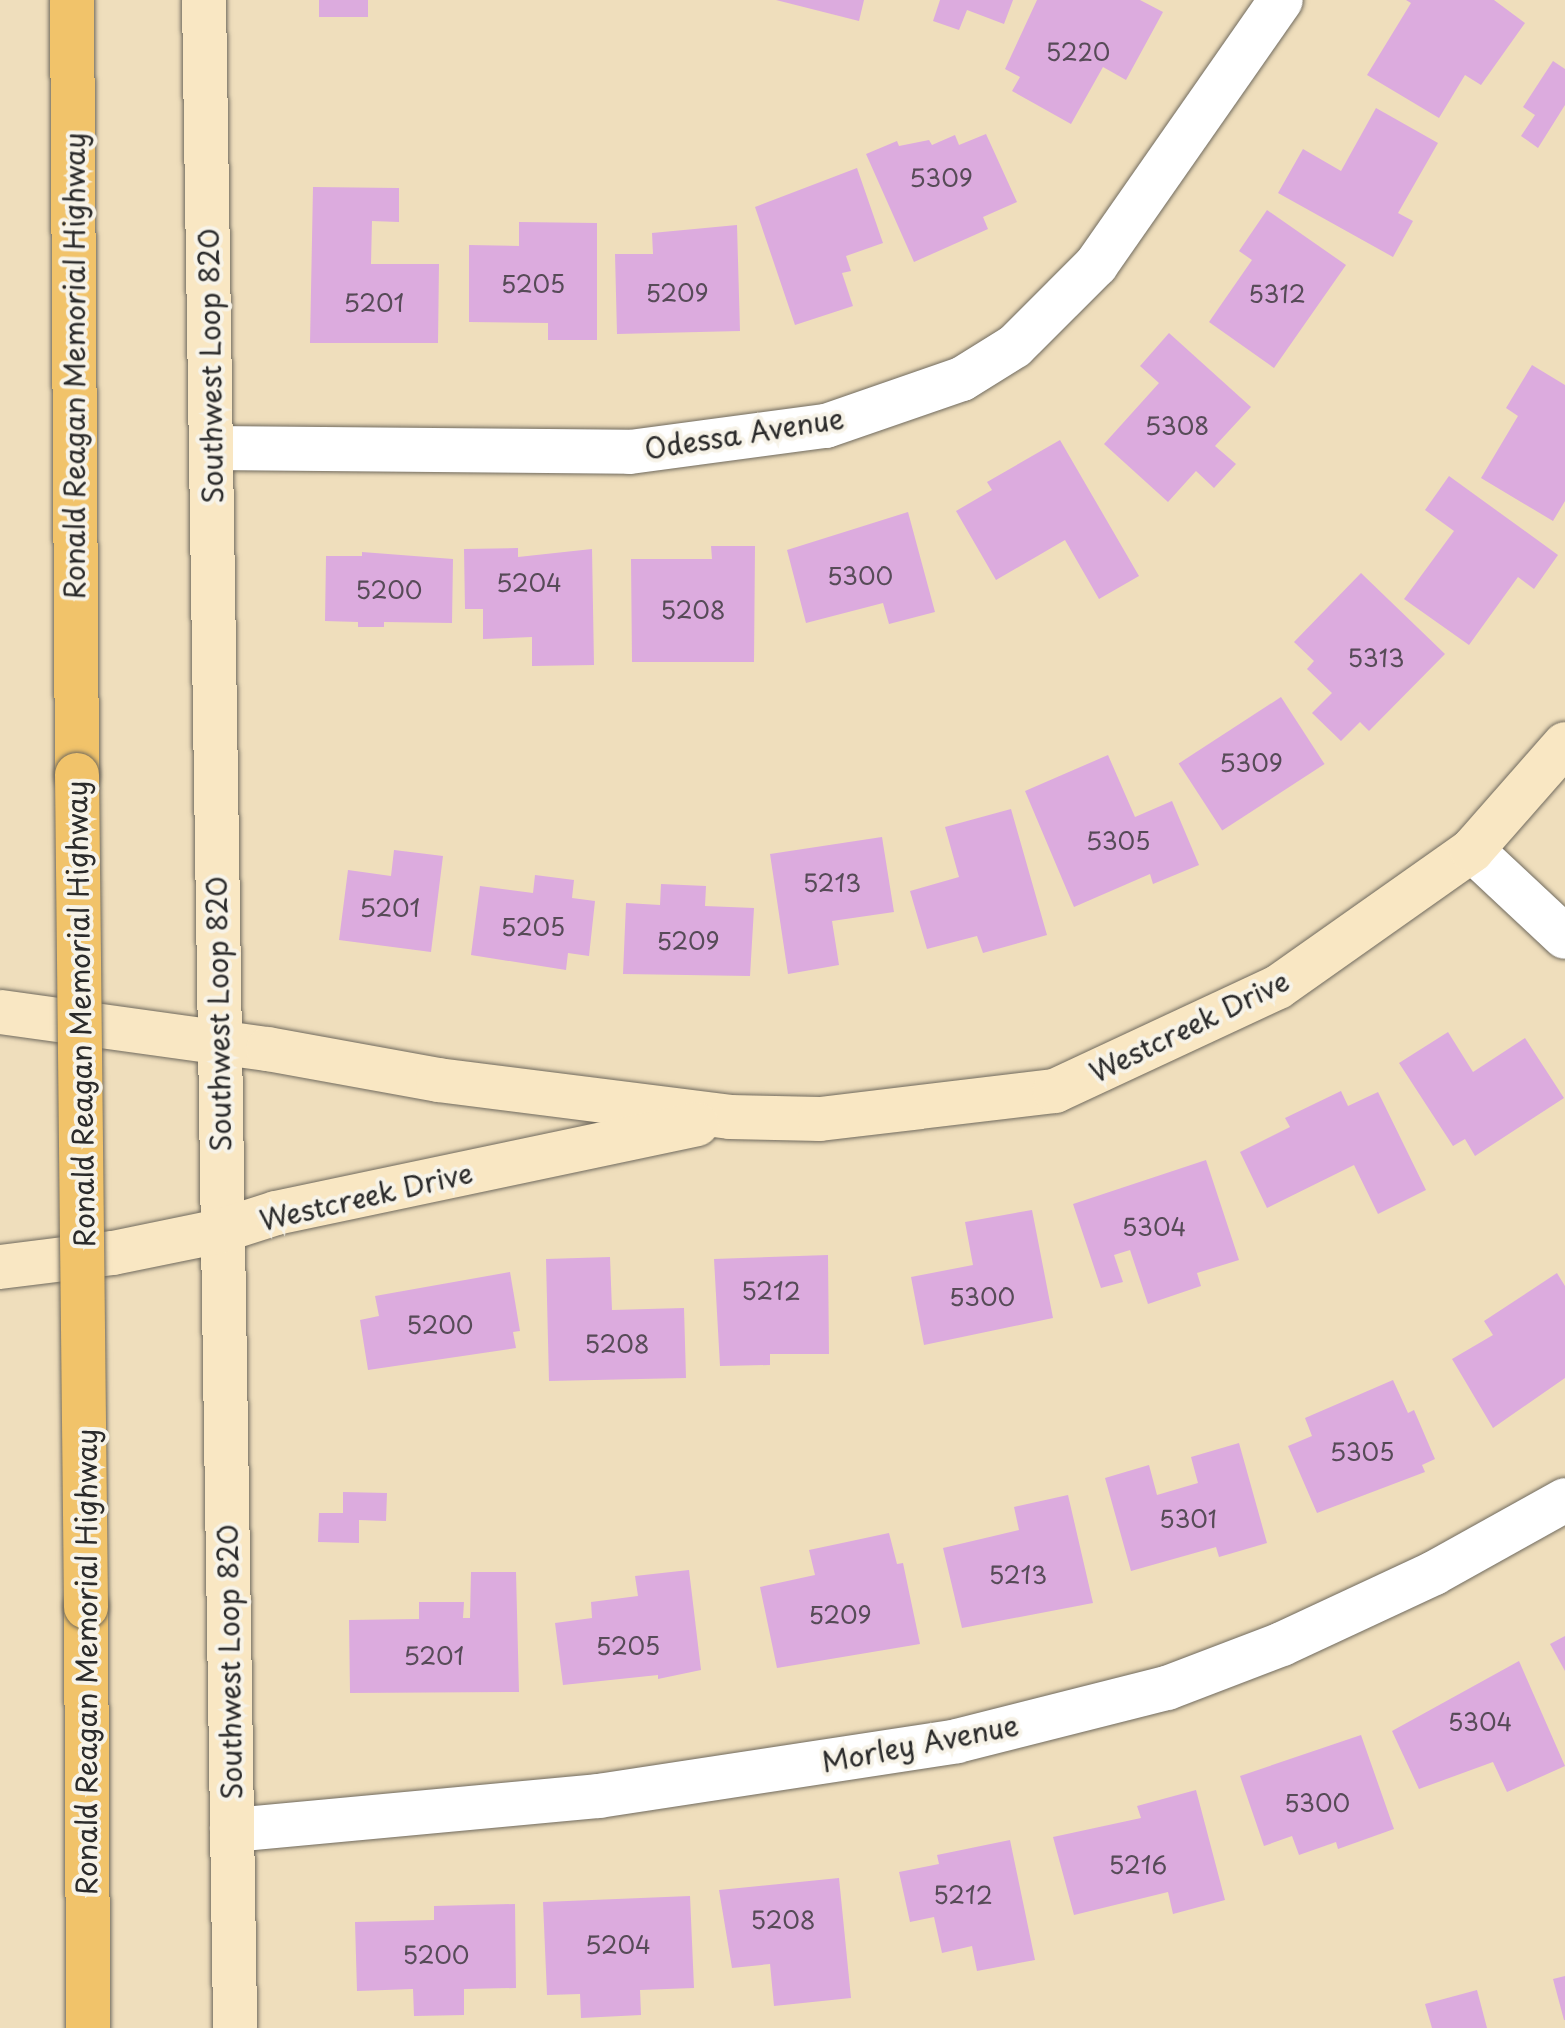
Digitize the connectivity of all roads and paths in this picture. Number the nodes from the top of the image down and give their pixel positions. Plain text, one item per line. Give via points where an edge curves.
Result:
1 (72, 0) edge
2 (204, 0) edge
3 (1281, 0) edge
4 (211, 448) junction
5 (1565, 744) edge
6 (1472, 850) junction
7 (1565, 937) edge
8 (0, 1012) edge
9 (218, 1042) junction
10 (730, 1117) junction
11 (220, 1231) junction
12 (0, 1267) edge
13 (1565, 1500) edge
14 (232, 1830) junction
15 (88, 2028) edge
16 (235, 2028) edge

1 - 15 highway, Ronald Reagan Memorial Highway, bridge
2 - 4 street, Southwest Loop 820
3 - 4 street, Odessa Avenue via 1096,265 1015,346 962,379 826,426 630,452
4 - 9 street, Southwest Loop 820
5 - 6 street, Westcreek Drive
6 - 7 street
6 - 10 street, Westcreek Drive via 1278,987 1055,1091 820,1119
8 - 9 street, Westcreek Drive
9 - 10 street, Westcreek Drive via 438,1080
9 - 11 street, Southwest Loop 820
10 - 11 street, Westcreek Drive via 276,1213
11 - 12 street, Westcreek Drive via 113,1253
11 - 14 street, Southwest Loop 820
13 - 14 street, Morley Avenue via 1434,1573 1282,1644 1167,1688 957,1741 599,1796
14 - 16 street, Southwest Loop 820

